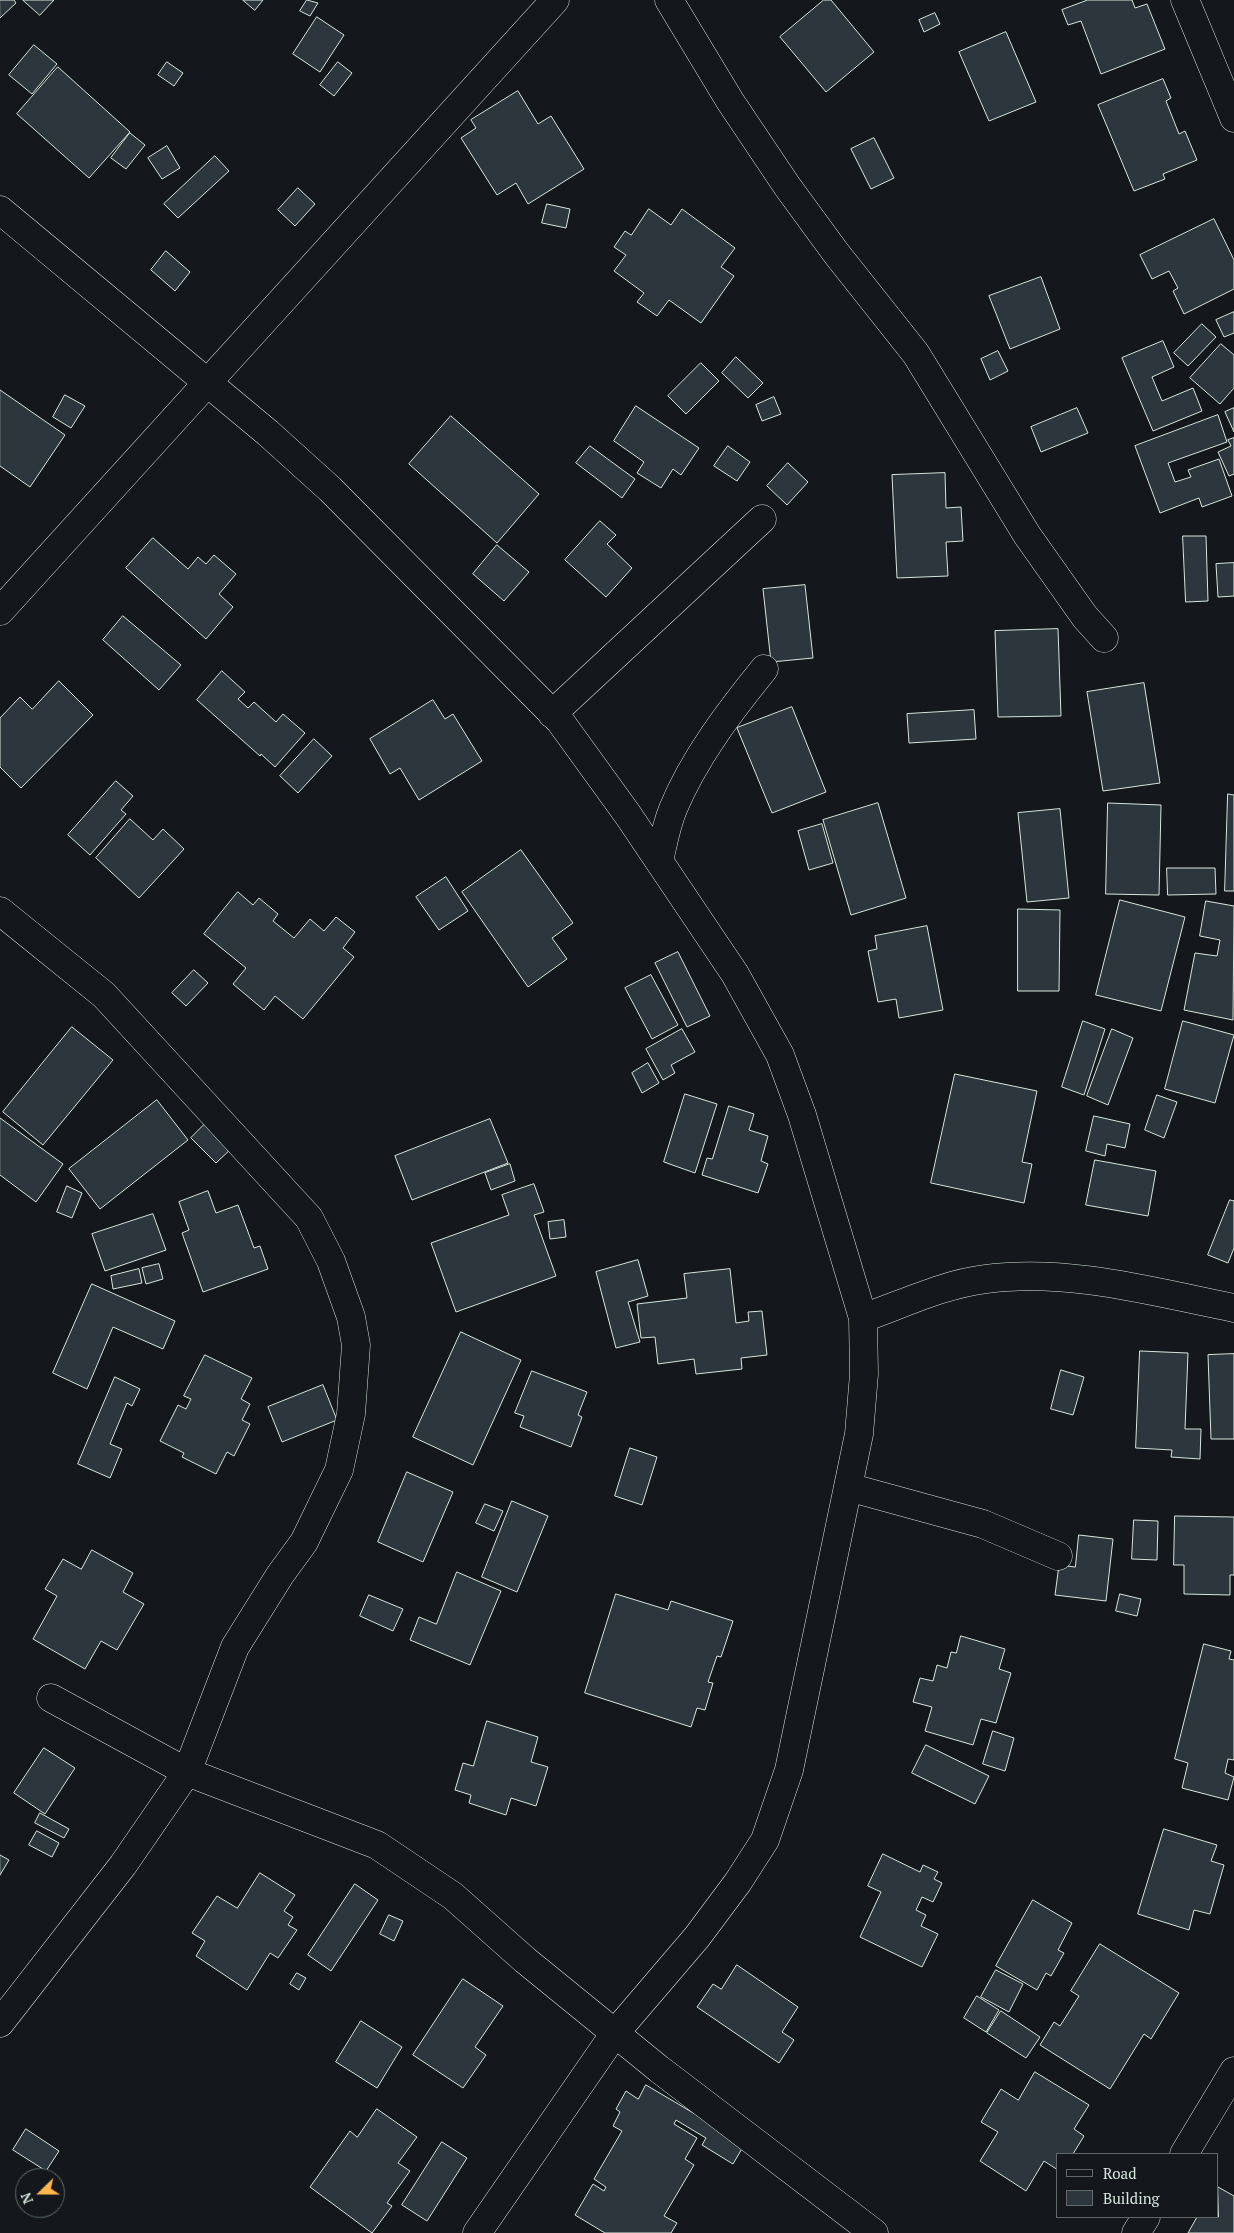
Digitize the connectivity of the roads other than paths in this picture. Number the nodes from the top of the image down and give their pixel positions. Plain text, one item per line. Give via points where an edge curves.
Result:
1 (669, 0) edge
2 (1185, 0) edge
3 (542, 5) edge
4 (1234, 118) edge
5 (0, 210) edge
6 (206, 383) junction
7 (762, 519) dead end
8 (0, 611) edge
9 (1104, 638) dead end
10 (764, 669) dead end
11 (552, 714) junction
12 (659, 861) junction
13 (0, 911) edge
14 (1234, 1308) edge
15 (864, 1318) junction
16 (848, 1487) junction
17 (1058, 1556) dead end
18 (50, 1698) dead end
19 (187, 1772) junction
20 (0, 2023) edge
21 (615, 2033) junction
22 (1234, 2071) edge
23 (1185, 2153) edge
24 (1145, 2218) edge
25 (477, 2233) edge
26 (874, 2233) edge
27 (1136, 2233) edge

1 - 9 street via 720,86 787,186 916,354 1027,535 1085,617
2 - 4 street
3 - 6 street via 370,208
5 - 6 street
6 - 8 street
6 - 11 street via 330,489
7 - 11 street
10 - 12 street via 738,701 686,782 673,809
11 - 12 street
12 - 15 street via 735,974 780,1055 802,1114
13 - 19 street via 104,995 309,1218 331,1261 351,1317 356,1345 354,1378 351,1414 339,1470 304,1542 235,1647
14 - 15 street via 1098,1282 1042,1276 986,1278 935,1291
15 - 16 street via 864,1374
16 - 17 street via 983,1524
16 - 21 street via 789,1770 765,1840 697,1937
18 - 19 street
19 - 20 street via 123,1865
19 - 21 street via 377,1845 454,1896 525,1960
21 - 25 street
21 - 26 street
22 - 23 street
24 - 27 street

